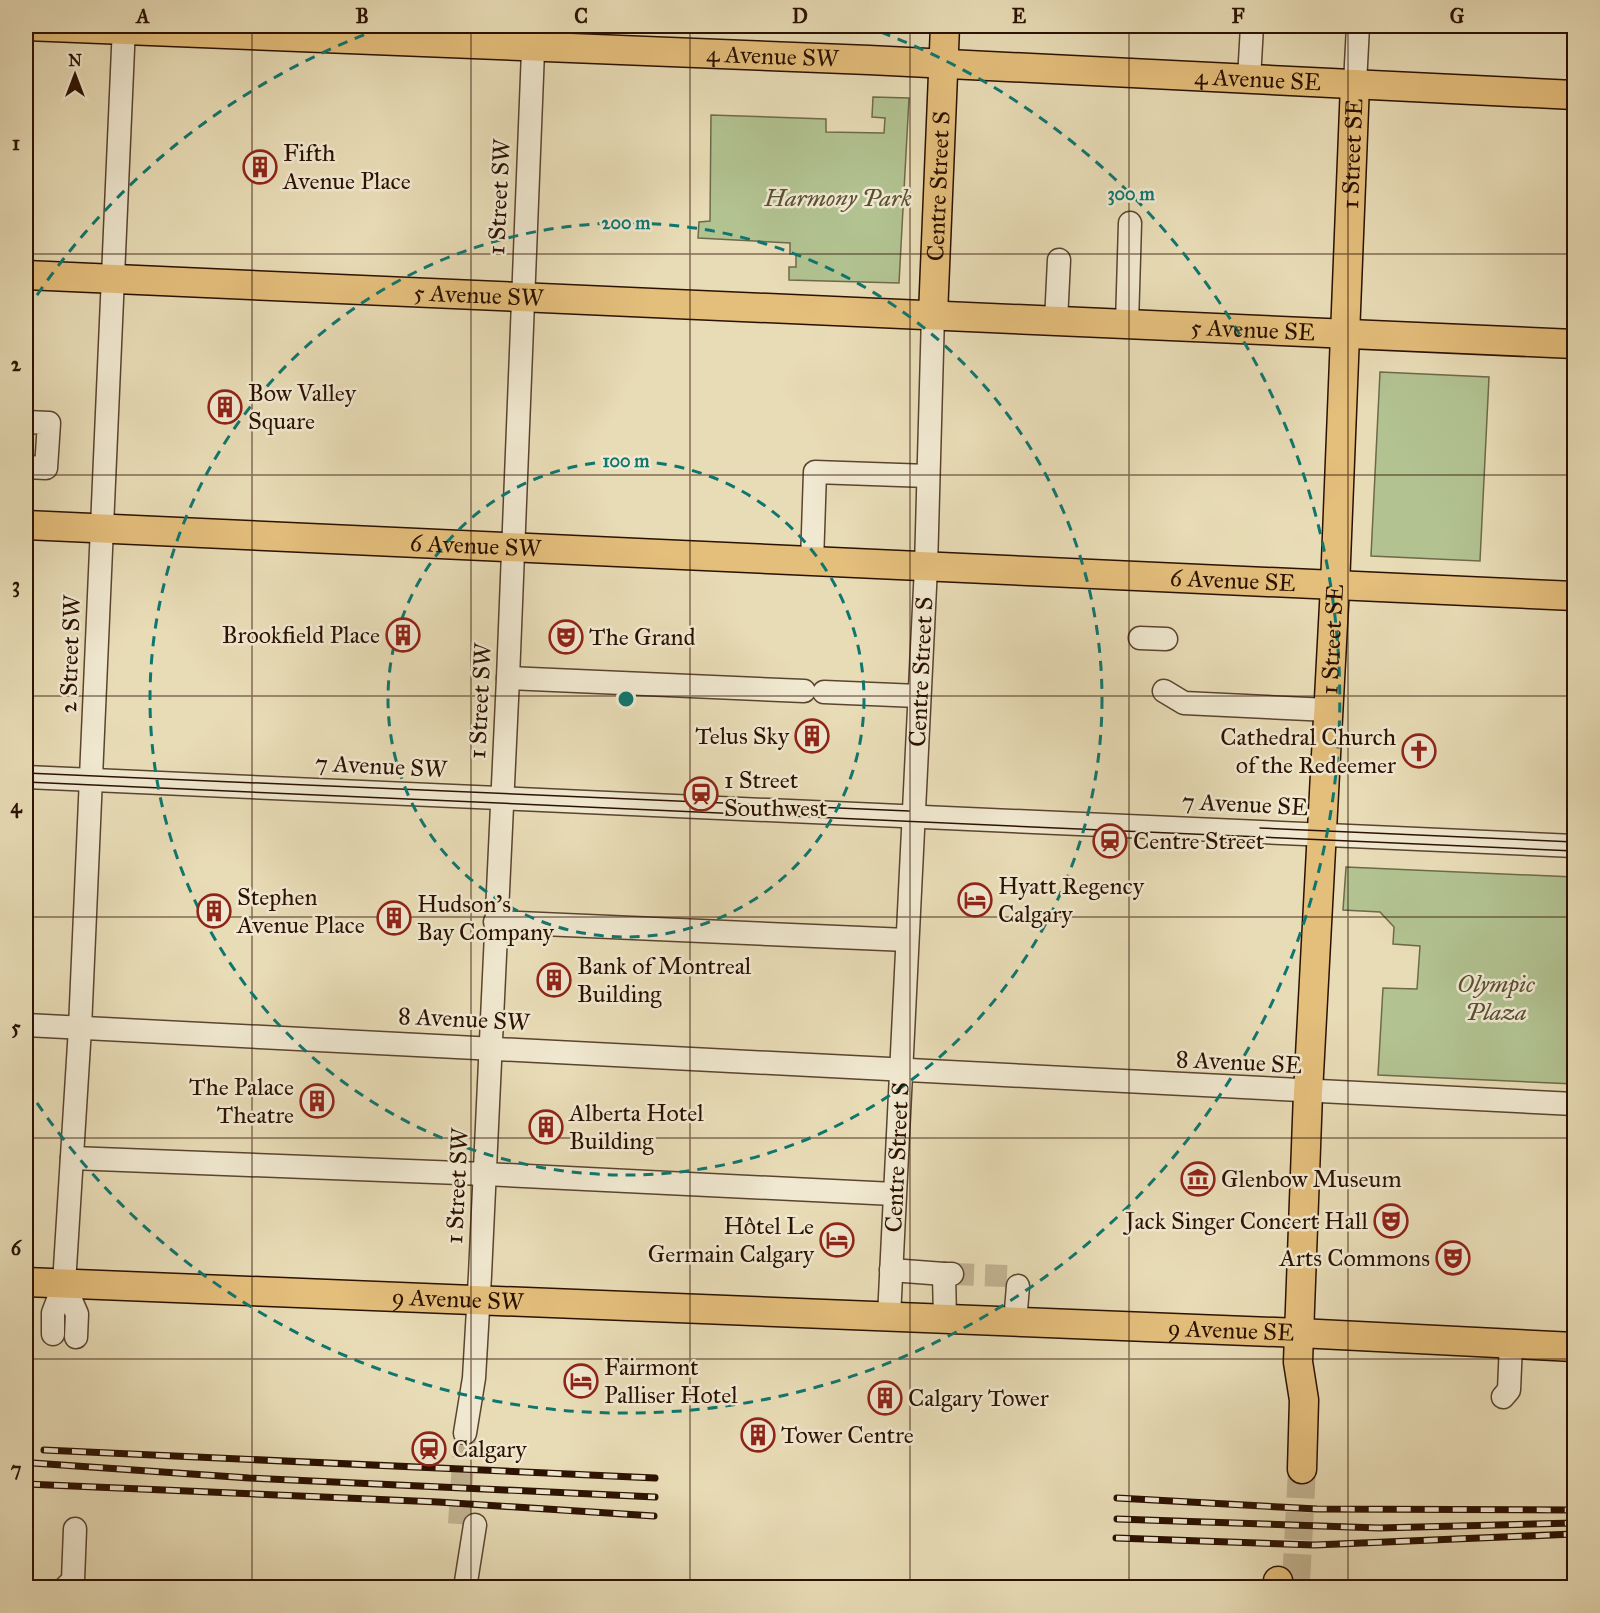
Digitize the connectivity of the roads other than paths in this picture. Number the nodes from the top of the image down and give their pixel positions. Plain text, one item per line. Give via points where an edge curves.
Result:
1 (26, 26) edge
2 (945, 26) edge
3 (1252, 26) edge
4 (1359, 26) edge
5 (124, 28) edge
6 (533, 36) edge
7 (943, 63) junction
8 (1249, 79) junction
9 (1355, 84) junction
10 (1575, 95) edge
11 (1130, 223) dead end
12 (1059, 261) dead end
13 (26, 275) edge
14 (113, 279) junction
15 (521, 298) junction
16 (933, 315) junction
17 (1056, 321) junction
18 (1127, 324) junction
19 (1346, 334) junction
20 (1575, 344) edge
21 (26, 422) edge
22 (26, 467) edge
23 (928, 476) junction
24 (26, 525) edge
25 (102, 528) junction
26 (513, 548) junction
27 (812, 562) junction
28 (926, 567) junction
29 (1335, 586) junction
30 (1575, 596) edge
31 (1140, 638) dead end
32 (1166, 639) dead end
33 (508, 678) junction
34 (1164, 691) dead end
35 (918, 696) junction
36 (1329, 710) junction
37 (26, 777) edge
38 (92, 780) junction
39 (502, 798) junction
40 (913, 815) junction
41 (1322, 835) junction
42 (1575, 846) edge
43 (495, 922) junction
44 (907, 940) junction
45 (26, 1025) edge
46 (80, 1028) junction
47 (490, 1048) junction
48 (900, 1070) junction
49 (1308, 1093) junction
50 (1575, 1104) edge
51 (72, 1158) junction
52 (484, 1174) junction
53 (894, 1194) junction
54 (891, 1270) junction
55 (26, 1282) edge
56 (64, 1284) junction
57 (1018, 1286) dead end
58 (478, 1301) junction
59 (889, 1317) junction
60 (945, 1320) junction
61 (1015, 1322) junction
62 (1299, 1333) junction
63 (53, 1334) dead end
64 (76, 1338) dead end
65 (1511, 1344) junction
66 (1575, 1347) edge
67 (1503, 1396) dead end
68 (472, 1433) tunnel mouth
69 (1292, 1468) tunnel mouth
70 (467, 1524) tunnel mouth
71 (75, 1529) dead end
72 (465, 1585) edge
73 (65, 1587) edge

1 - 5 main road, 4 Avenue SW
2 - 7 main road, Centre Street S
3 - 8 street
4 - 9 street, 1 Street SE
5 - 6 main road, 4 Avenue SW
5 - 14 street, 2 Street SW
6 - 7 main road, 4 Avenue SW
6 - 15 street, 1 Street SW
7 - 8 main road, 4 Avenue SE
7 - 16 main road, Centre Street S
8 - 9 main road, 4 Avenue SE
9 - 10 main road, 4 Avenue SE
9 - 19 main road, 1 Street SE
11 - 18 street
12 - 17 street
13 - 14 main road, 5 Avenue SW
14 - 15 main road, 5 Avenue SW
14 - 25 street, 2 Street SW
15 - 16 main road, 5 Avenue SW
15 - 26 street, 1 Street SW
16 - 17 main road, 5 Avenue SE
16 - 23 street, Centre Street S
17 - 18 main road, 5 Avenue SE
18 - 19 main road, 5 Avenue SE
19 - 20 main road, 5 Avenue SE
19 - 29 main road, 1 Street SE
21 - 22 street via 49,423 46,468
23 - 27 street via 815,472
23 - 28 street, Centre Street S
24 - 25 main road, 6 Avenue SW
25 - 26 main road, 6 Avenue SW
25 - 38 street, 2 Street SW
26 - 27 main road, 6 Avenue SW
26 - 33 street, 1 Street SW
27 - 28 main road, 6 Avenue SW
28 - 29 main road, 6 Avenue SE
28 - 35 street, Centre Street S
29 - 30 main road, 6 Avenue SE
29 - 36 main road, 1 Street SE
31 - 32 street
33 - 35 street
33 - 39 street, 1 Street SW
34 - 36 street via 1184,703
35 - 40 street, Centre Street S
36 - 41 main road, 1 Street SE
37 - 38 street, 7 Avenue SW
38 - 39 street, 7 Avenue SW
38 - 46 street, 2 Street SW
39 - 40 street, 7 Avenue SW
39 - 43 street, 1 Street SW
40 - 41 street, 7 Avenue SE
40 - 44 street, Centre Street S
41 - 42 street, 7 Avenue SE
41 - 49 main road, 1 Street SE
43 - 44 street
43 - 47 street, 1 Street SW
44 - 48 street, Centre Street S
45 - 46 street, 8 Avenue SW
46 - 47 street, 8 Avenue SW
46 - 51 street, 2 Street SW
47 - 48 street, 8 Avenue SW
47 - 52 street, 1 Street SW
48 - 49 street, 8 Avenue SE
48 - 53 street, Centre Street S
49 - 50 street, 8 Avenue SE
49 - 62 main road, 1 Street SE
51 - 52 street
51 - 56 street, 2 Street SW
52 - 53 street
52 - 58 street, 1 Street SW
53 - 54 street, Centre Street S
54 - 59 street, Centre Street S
54 - 60 street via 948,1274
55 - 56 main road, 9 Avenue SW
56 - 58 main road, 9 Avenue SW
56 - 63 street via 53,1313
56 - 64 street via 77,1314
57 - 61 street
58 - 59 main road, 9 Avenue SW
58 - 68 street, 1 Street SW
59 - 60 main road, 9 Avenue SE
60 - 61 main road, 9 Avenue SE
61 - 62 main road, 9 Avenue SE
62 - 65 main road, 9 Avenue SE
62 - 69 main road, 1 Street SE via 1298,1362 1287,1401
65 - 66 main road, 9 Avenue SE
65 - 67 street via 1509,1390
70 - 72 street
71 - 73 street via 73,1580

